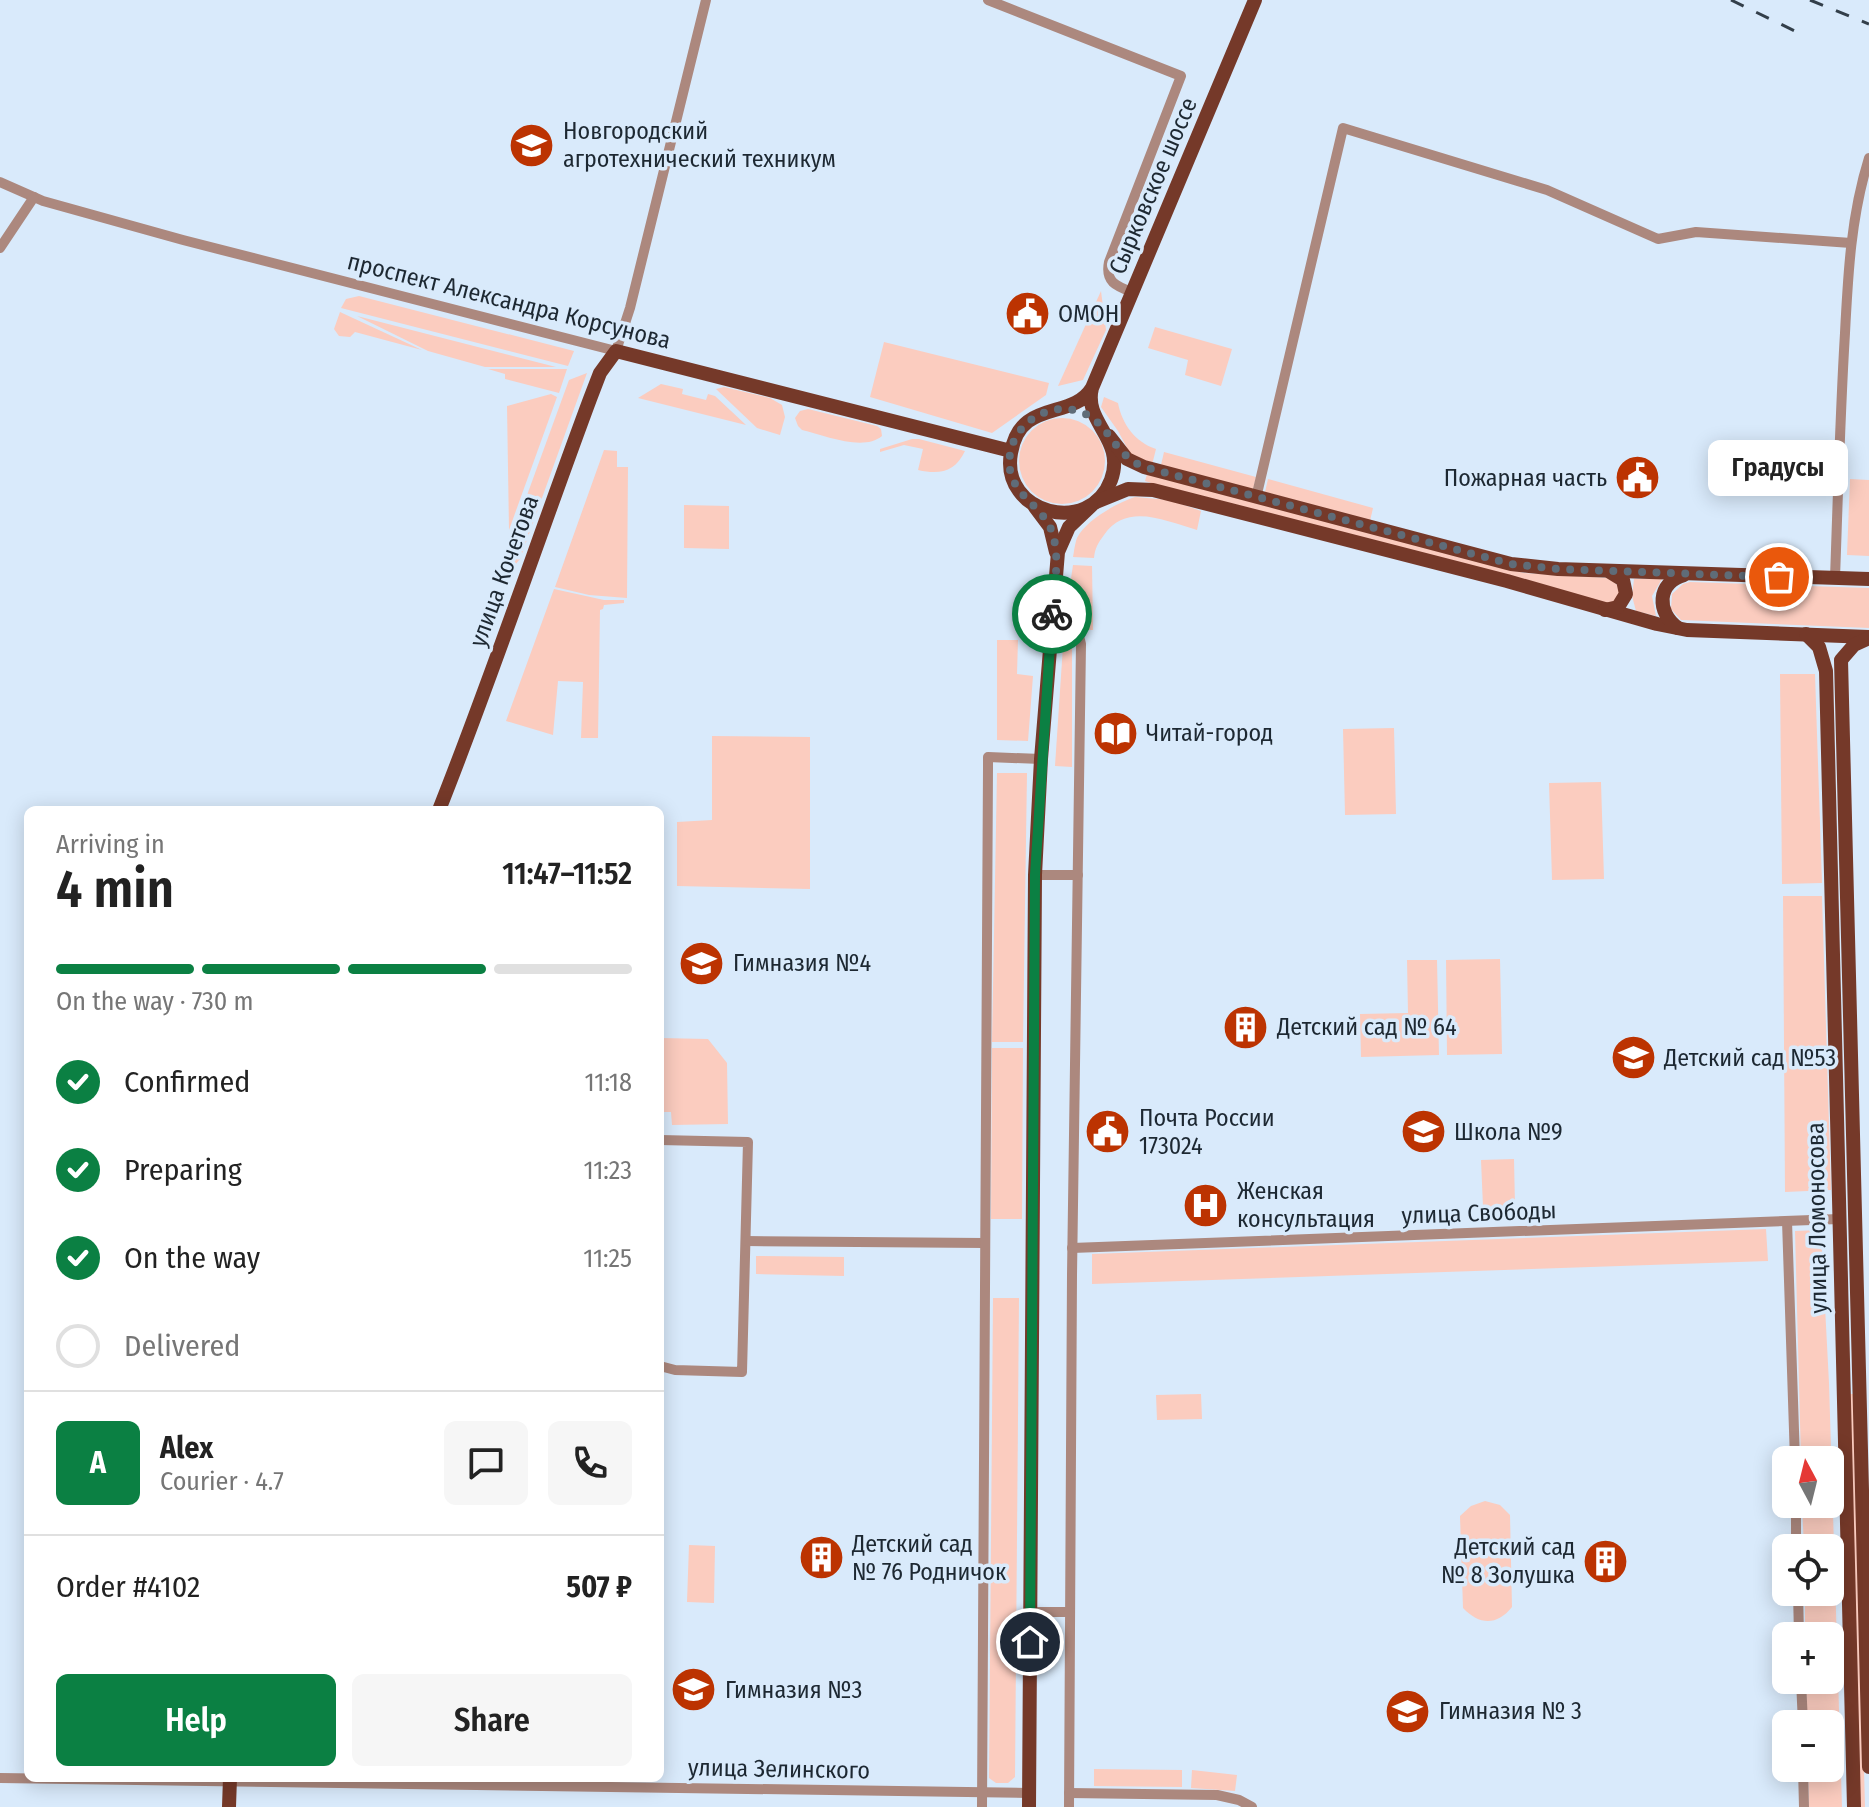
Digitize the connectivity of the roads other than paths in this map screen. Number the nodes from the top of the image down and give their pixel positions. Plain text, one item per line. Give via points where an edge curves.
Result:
1 (706, 0) edge
2 (988, 0) edge
3 (1255, 0) edge
4 (1869, 158) edge
5 (0, 182) edge
6 (34, 197) junction
7 (1851, 243) junction
8 (0, 248) edge
9 (1132, 292) junction
10 (616, 351) junction
11 (1092, 388) junction
12 (1047, 411) junction
13 (1106, 432) junction
14 (1011, 451) junction
15 (1256, 498) junction
16 (1029, 502) junction
17 (1094, 504) junction
18 (1056, 562) junction
19 (1601, 570) junction
20 (1689, 574) junction
21 (1835, 578) junction
22 (1869, 579) edge
23 (1054, 592) junction
24 (1604, 610) junction
25 (1682, 629) junction
26 (1806, 634) junction
27 (1869, 637) edge
28 (1841, 660) junction
29 (1825, 661) junction
30 (1041, 759) junction
31 (441, 806) edge
32 (1035, 875) junction
33 (1078, 875) junction
34 (1836, 1092) junction
35 (1852, 1092) junction
36 (664, 1140) edge
37 (1839, 1219) junction
38 (1787, 1221) junction
39 (746, 1241) junction
40 (984, 1243) junction
41 (1072, 1248) junction
42 (664, 1367) edge
43 (1844, 1383) junction
44 (1859, 1383) junction
45 (1795, 1446) edge
46 (1867, 1575) edge
47 (1030, 1612) junction
48 (1070, 1612) junction
49 (1869, 1767) edge
50 (0, 1778) edge
51 (24, 1778) edge
52 (230, 1782) edge
53 (346, 1782) edge
54 (1803, 1782) edge
55 (982, 1793) junction
56 (1069, 1793) junction
57 (1029, 1800) edge
58 (229, 1807) edge
59 (982, 1807) edge
60 (1069, 1807) edge
61 (1252, 1807) edge
62 (1804, 1807) edge
63 (1854, 1807) edge

1 - 10 street
2 - 9 street via 1181,76 1109,262 1111,282
3 - 9 main road, Сырковское шоссе
4 - 7 street
5 - 6 street, проспект Александра Корсунова
6 - 8 street
6 - 10 street, проспект Александра Корсунова
7 - 15 street via 1696,232 1658,239 1547,190 1343,128
7 - 21 street
9 - 11 main road, Сырковское шоссе
10 - 14 main road, проспект Александра Корсунова
10 - 31 main road, улица Кочетова via 600,373
11 - 12 main road via 1081,400
11 - 13 main road via 1092,409
12 - 13 main road via 1077,411
12 - 14 main road via 1023,426
13 - 15 main road via 1138,465
13 - 17 main road via 1115,466 1109,486
14 - 16 main road via 1013,479
15 - 19 main road via 1511,564
16 - 17 main road via 1064,514
16 - 18 main road via 1050,527
17 - 18 main road via 1069,527
17 - 24 main road via 1128,489 1153,490
18 - 23 main road
19 - 20 main road
19 - 24 main road via 1618,576 1626,587 1618,607
20 - 21 main road
20 - 25 main road via 1670,581 1661,601 1669,621
21 - 22 main road
23 - 30 main road
23 - 33 street via 1081,644
24 - 25 main road
25 - 26 main road
26 - 27 main road
26 - 29 main road
27 - 28 main road
28 - 29 main road via 1832,655
28 - 35 main road, улица Ломоносова
29 - 34 main road, улица Ломоносова
30 - 32 main road
30 - 40 street via 988,757
32 - 33 street
32 - 47 main road
33 - 41 street
34 - 35 main road
34 - 37 main road, улица Ломоносова
35 - 44 main road, улица Ломоносова
36 - 39 street via 748,1142
37 - 38 street, улица Свободы
37 - 43 main road, улица Ломоносова
38 - 41 street, улица Свободы
38 - 45 street
39 - 40 street
39 - 42 street via 742,1372
40 - 55 street
41 - 48 street
43 - 44 main road
43 - 63 main road, улица Ломоносова
44 - 46 main road, улица Ломоносова
46 - 49 main road, улица Ломоносова
47 - 48 street
47 - 57 main road
48 - 56 street
50 - 51 street, улица Зелинского
52 - 58 main road
53 - 55 street, улица Зелинского
54 - 62 street
55 - 57 street, улица Зелинского
55 - 59 street
56 - 60 street
56 - 61 street via 1217,1795

